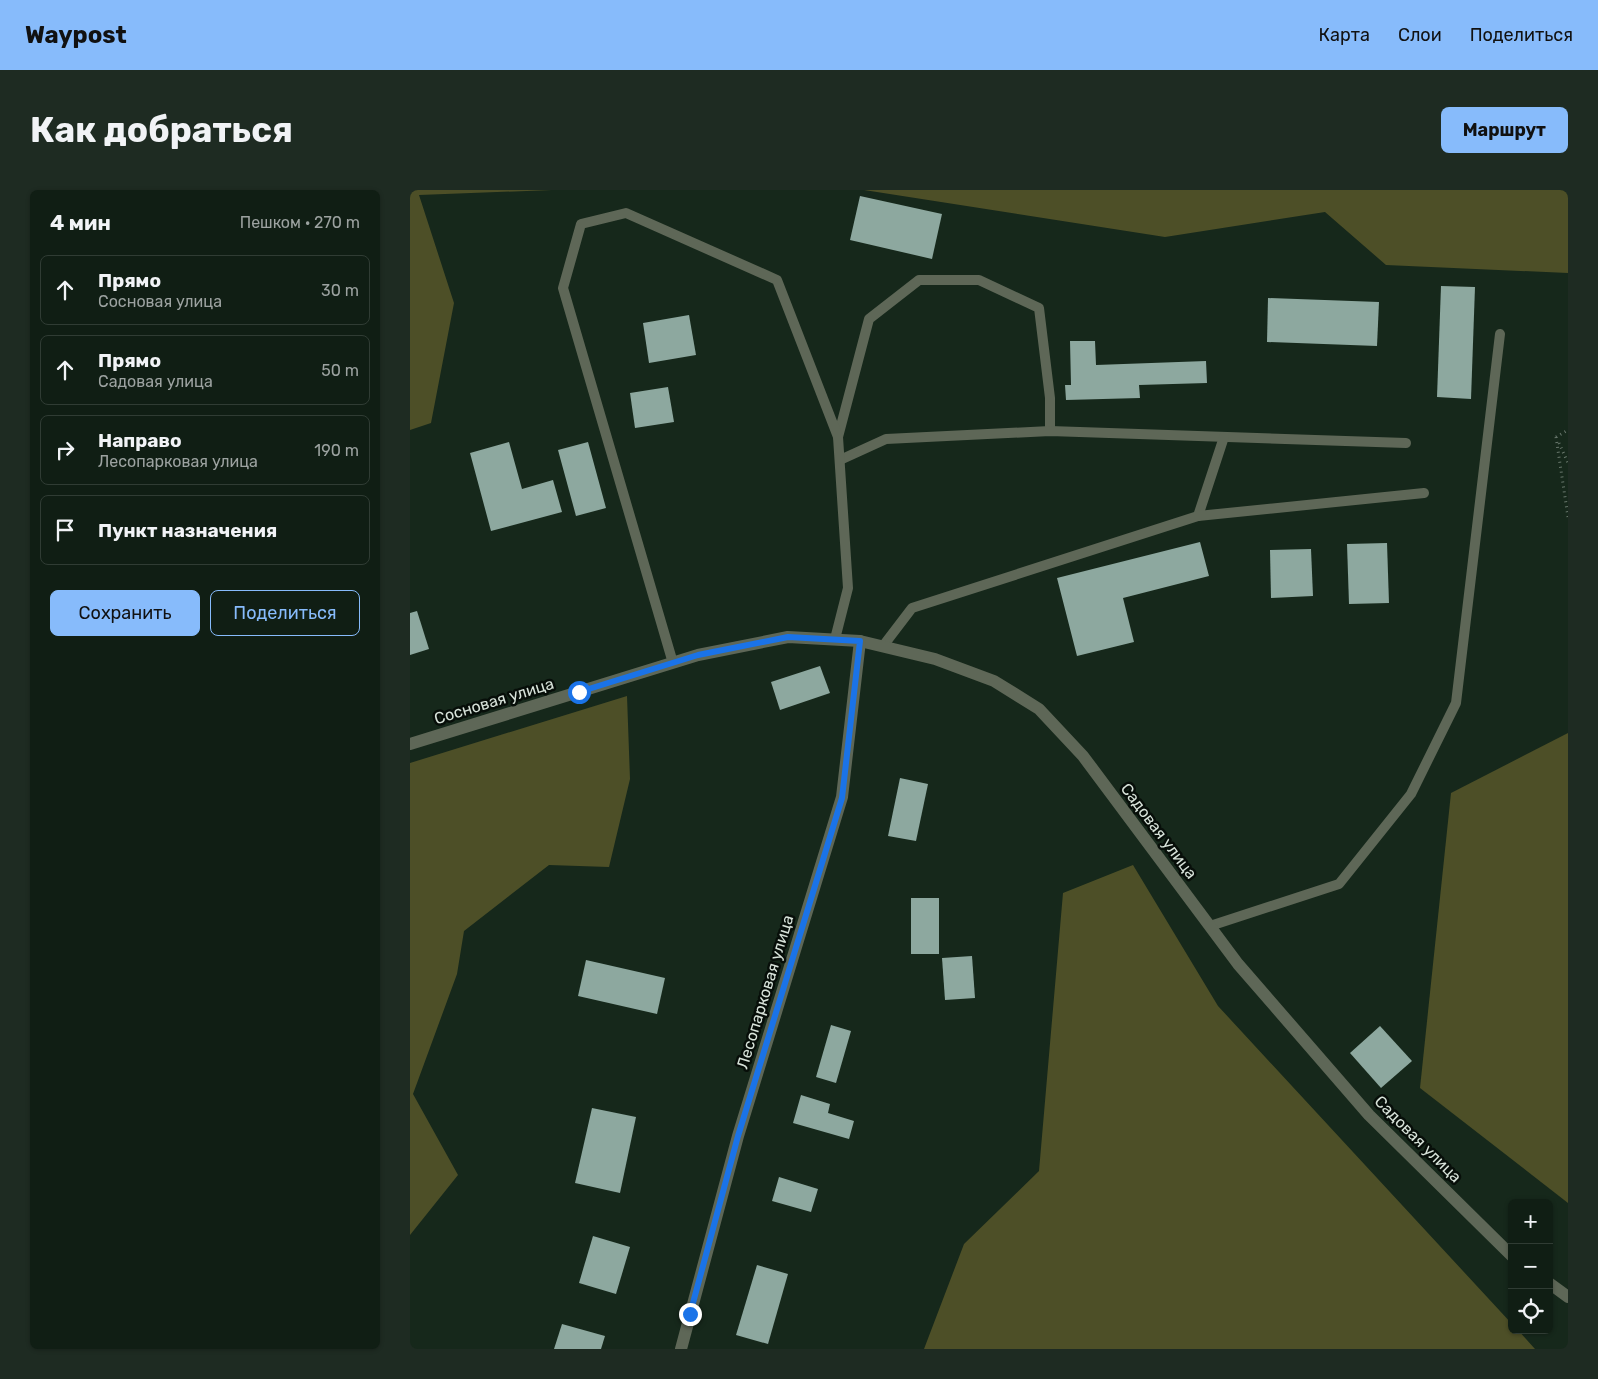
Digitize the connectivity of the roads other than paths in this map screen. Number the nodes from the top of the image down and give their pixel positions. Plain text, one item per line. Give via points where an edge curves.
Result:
1 (1500, 334) dead end
2 (1050, 431) junction
3 (838, 437) junction
4 (1224, 437) junction
5 (1406, 444) dead end
6 (840, 460) junction
7 (1424, 493) dead end
8 (1198, 516) junction
9 (834, 639) junction
10 (860, 641) junction
11 (882, 646) junction
12 (673, 663) junction
13 (410, 744) edge
14 (1210, 926) junction
15 (1508, 1252) edge
16 (1553, 1286) edge
17 (1568, 1296) edge
18 (681, 1349) edge

1 - 14 lane via 1456,702 1411,794 1339,884
2 - 3 lane via 1050,398 1038,308 979,280 919,280 870,319
2 - 4 lane
2 - 6 lane via 886,439
3 - 6 lane
3 - 12 lane via 778,280 626,213 581,224 562,288
4 - 5 lane
4 - 8 lane
6 - 9 lane via 848,588
7 - 8 lane
8 - 11 lane via 912,608
9 - 10 street, Садовая улица
9 - 12 street, Садовая улица via 788,637
10 - 11 street, Садовая улица
10 - 18 street, Лесопарковая улица via 842,798 738,1136
11 - 14 street, Садовая улица via 935,659 994,680 1040,709 1083,756
12 - 13 street, Сосновая улица
14 - 15 street, Садовая улица via 1238,964 1369,1115
16 - 17 street

